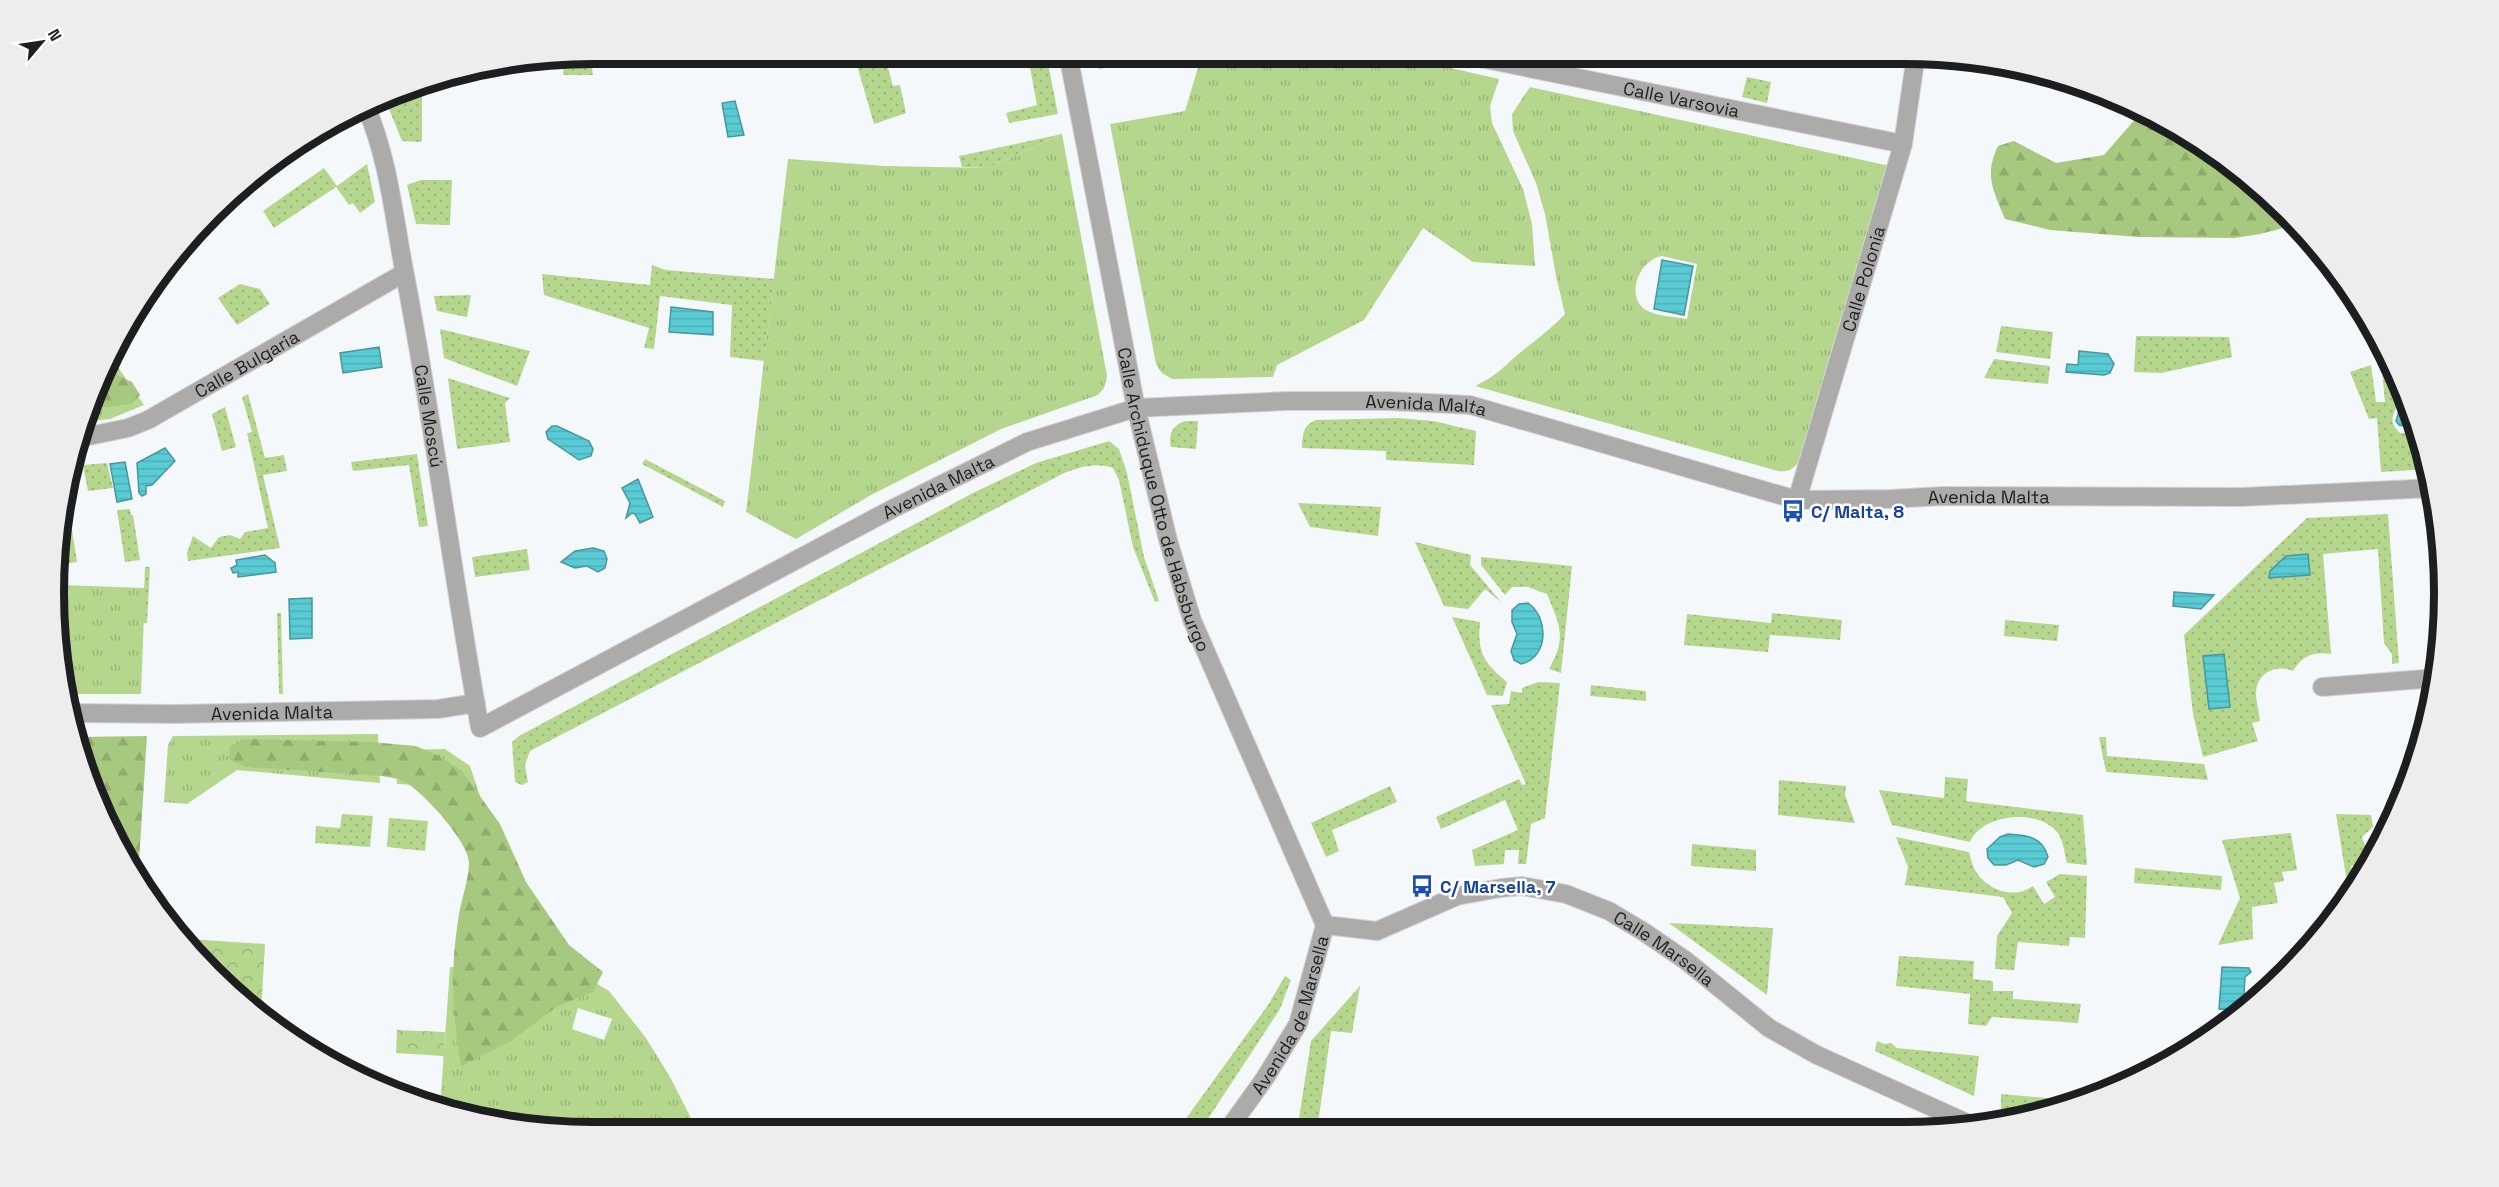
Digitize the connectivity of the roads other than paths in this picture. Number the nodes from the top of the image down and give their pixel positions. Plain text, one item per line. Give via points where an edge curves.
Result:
1 (1070, 64) edge
2 (1509, 64) edge
3 (1915, 65) edge
4 (369, 115) edge
5 (1903, 144) junction
6 (404, 273) junction
7 (1136, 408) junction
8 (89, 436) edge
9 (2424, 488) edge
10 (1797, 500) junction
11 (2427, 679) edge
12 (2322, 687) dead end
13 (476, 703) junction
14 (79, 713) edge
15 (480, 728) joint
16 (1325, 925) junction
17 (1959, 1119) edge
18 (1233, 1122) edge

1 - 7 street, Calle Archiduque Otto de Habsburgo
2 - 5 street, Calle Varsovia
3 - 5 street, Calle Polonia
4 - 6 street, Calle Moscú via 386,171
5 - 10 street, Calle Polonia
6 - 8 street, Calle Bulgaria via 148,420
6 - 13 street, Calle Moscú
7 - 10 street, Avenida Malta via 1287,400 1470,405
7 - 15 street, Avenida Malta via 1027,442 894,508
7 - 16 street, Calle Archiduque Otto de Habsburgo via 1192,620
9 - 10 street, Avenida Malta via 2241,497 1943,496
11 - 12 street
13 - 14 street, Avenida Malta via 438,709
13 - 15 street, Calle Moscú
16 - 17 street, Calle Marsella via 1377,931 1457,896 1501,888 1522,886 1566,894 1609,911 1644,932 1769,1028 1817,1055
16 - 18 street, Avenida de Marsella via 1298,1024

